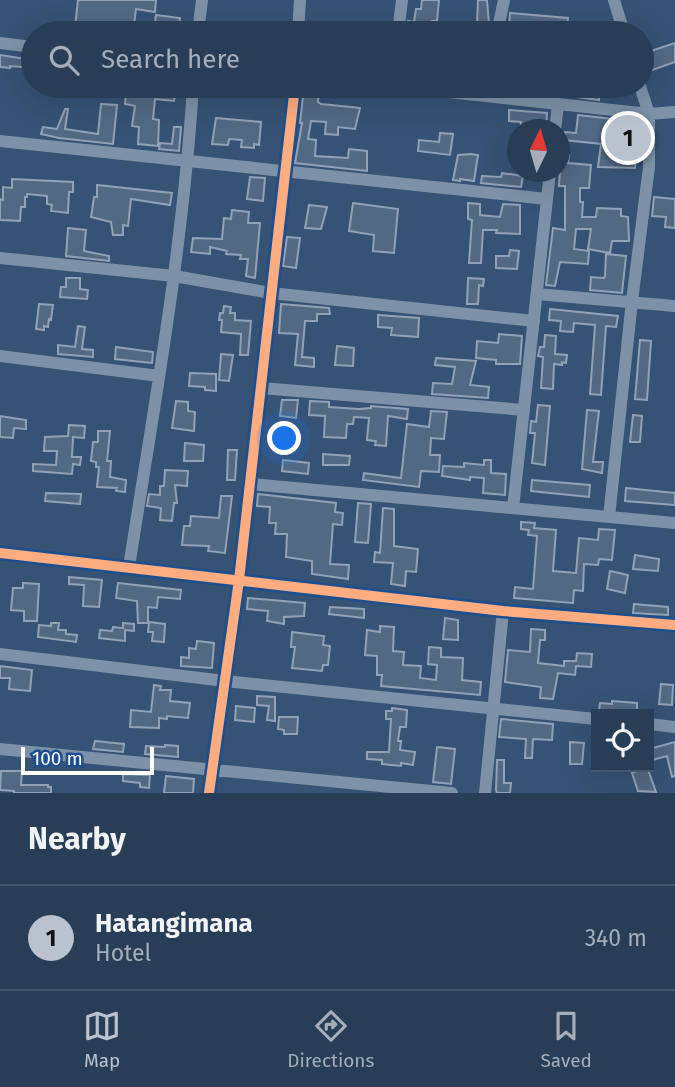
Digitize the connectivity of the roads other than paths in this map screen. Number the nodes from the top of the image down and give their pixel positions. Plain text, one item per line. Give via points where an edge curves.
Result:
1 (202, 0) edge
2 (300, 0) edge
3 (402, 0) edge
4 (503, 0) edge
5 (614, 0) edge
6 (199, 21) edge
7 (299, 21) edge
8 (399, 21) edge
9 (499, 21) edge
10 (620, 21) edge
11 (0, 43) edge
12 (21, 46) edge
13 (192, 98) edge
14 (294, 98) edge
15 (522, 98) edge
16 (644, 98) edge
17 (558, 105) junction
18 (675, 112) edge
19 (649, 114) junction
20 (556, 119) edge
21 (0, 141) edge
22 (188, 160) junction
23 (286, 171) junction
24 (549, 182) edge
25 (547, 199) junction
26 (0, 258) edge
27 (174, 276) junction
28 (271, 293) junction
29 (537, 294) junction
30 (632, 302) junction
31 (675, 306) edge
32 (534, 321) junction
33 (0, 356) edge
34 (159, 376) junction
35 (261, 388) junction
36 (524, 410) junction
37 (250, 484) junction
38 (513, 508) junction
39 (609, 517) junction
40 (675, 523) edge
41 (0, 553) edge
42 (129, 567) junction
43 (239, 580) junction
44 (502, 611) junction
45 (675, 625) edge
46 (0, 654) edge
47 (225, 681) junction
48 (493, 709) junction
49 (591, 719) edge
50 (654, 725) edge
51 (675, 727) edge
52 (0, 749) edge
53 (212, 771) junction
54 (209, 793) edge
55 (452, 793) edge
56 (485, 793) edge

1 - 6 street
2 - 7 street
3 - 8 street
4 - 9 street
5 - 10 street
11 - 12 street
13 - 22 street
14 - 23 street
15 - 17 street
16 - 19 street
17 - 19 street
17 - 20 street
18 - 19 street
19 - 30 street via 649,167
21 - 22 street
22 - 23 street
22 - 27 street
23 - 25 street
23 - 28 street
24 - 25 street
25 - 29 street
26 - 27 street
27 - 28 street
27 - 34 street
28 - 32 street
28 - 35 street
29 - 30 street
29 - 32 street
30 - 31 street
30 - 39 street
32 - 36 street
33 - 34 street
34 - 42 street
35 - 36 street
35 - 37 street
36 - 38 street
37 - 38 street
37 - 43 street
38 - 39 street
39 - 40 street
41 - 42 street
42 - 43 street
43 - 44 street
43 - 47 street
44 - 45 street
44 - 48 street
46 - 47 street
47 - 48 street
47 - 53 street
48 - 49 street
48 - 56 street
50 - 51 street
52 - 53 street
53 - 54 street
53 - 55 street

